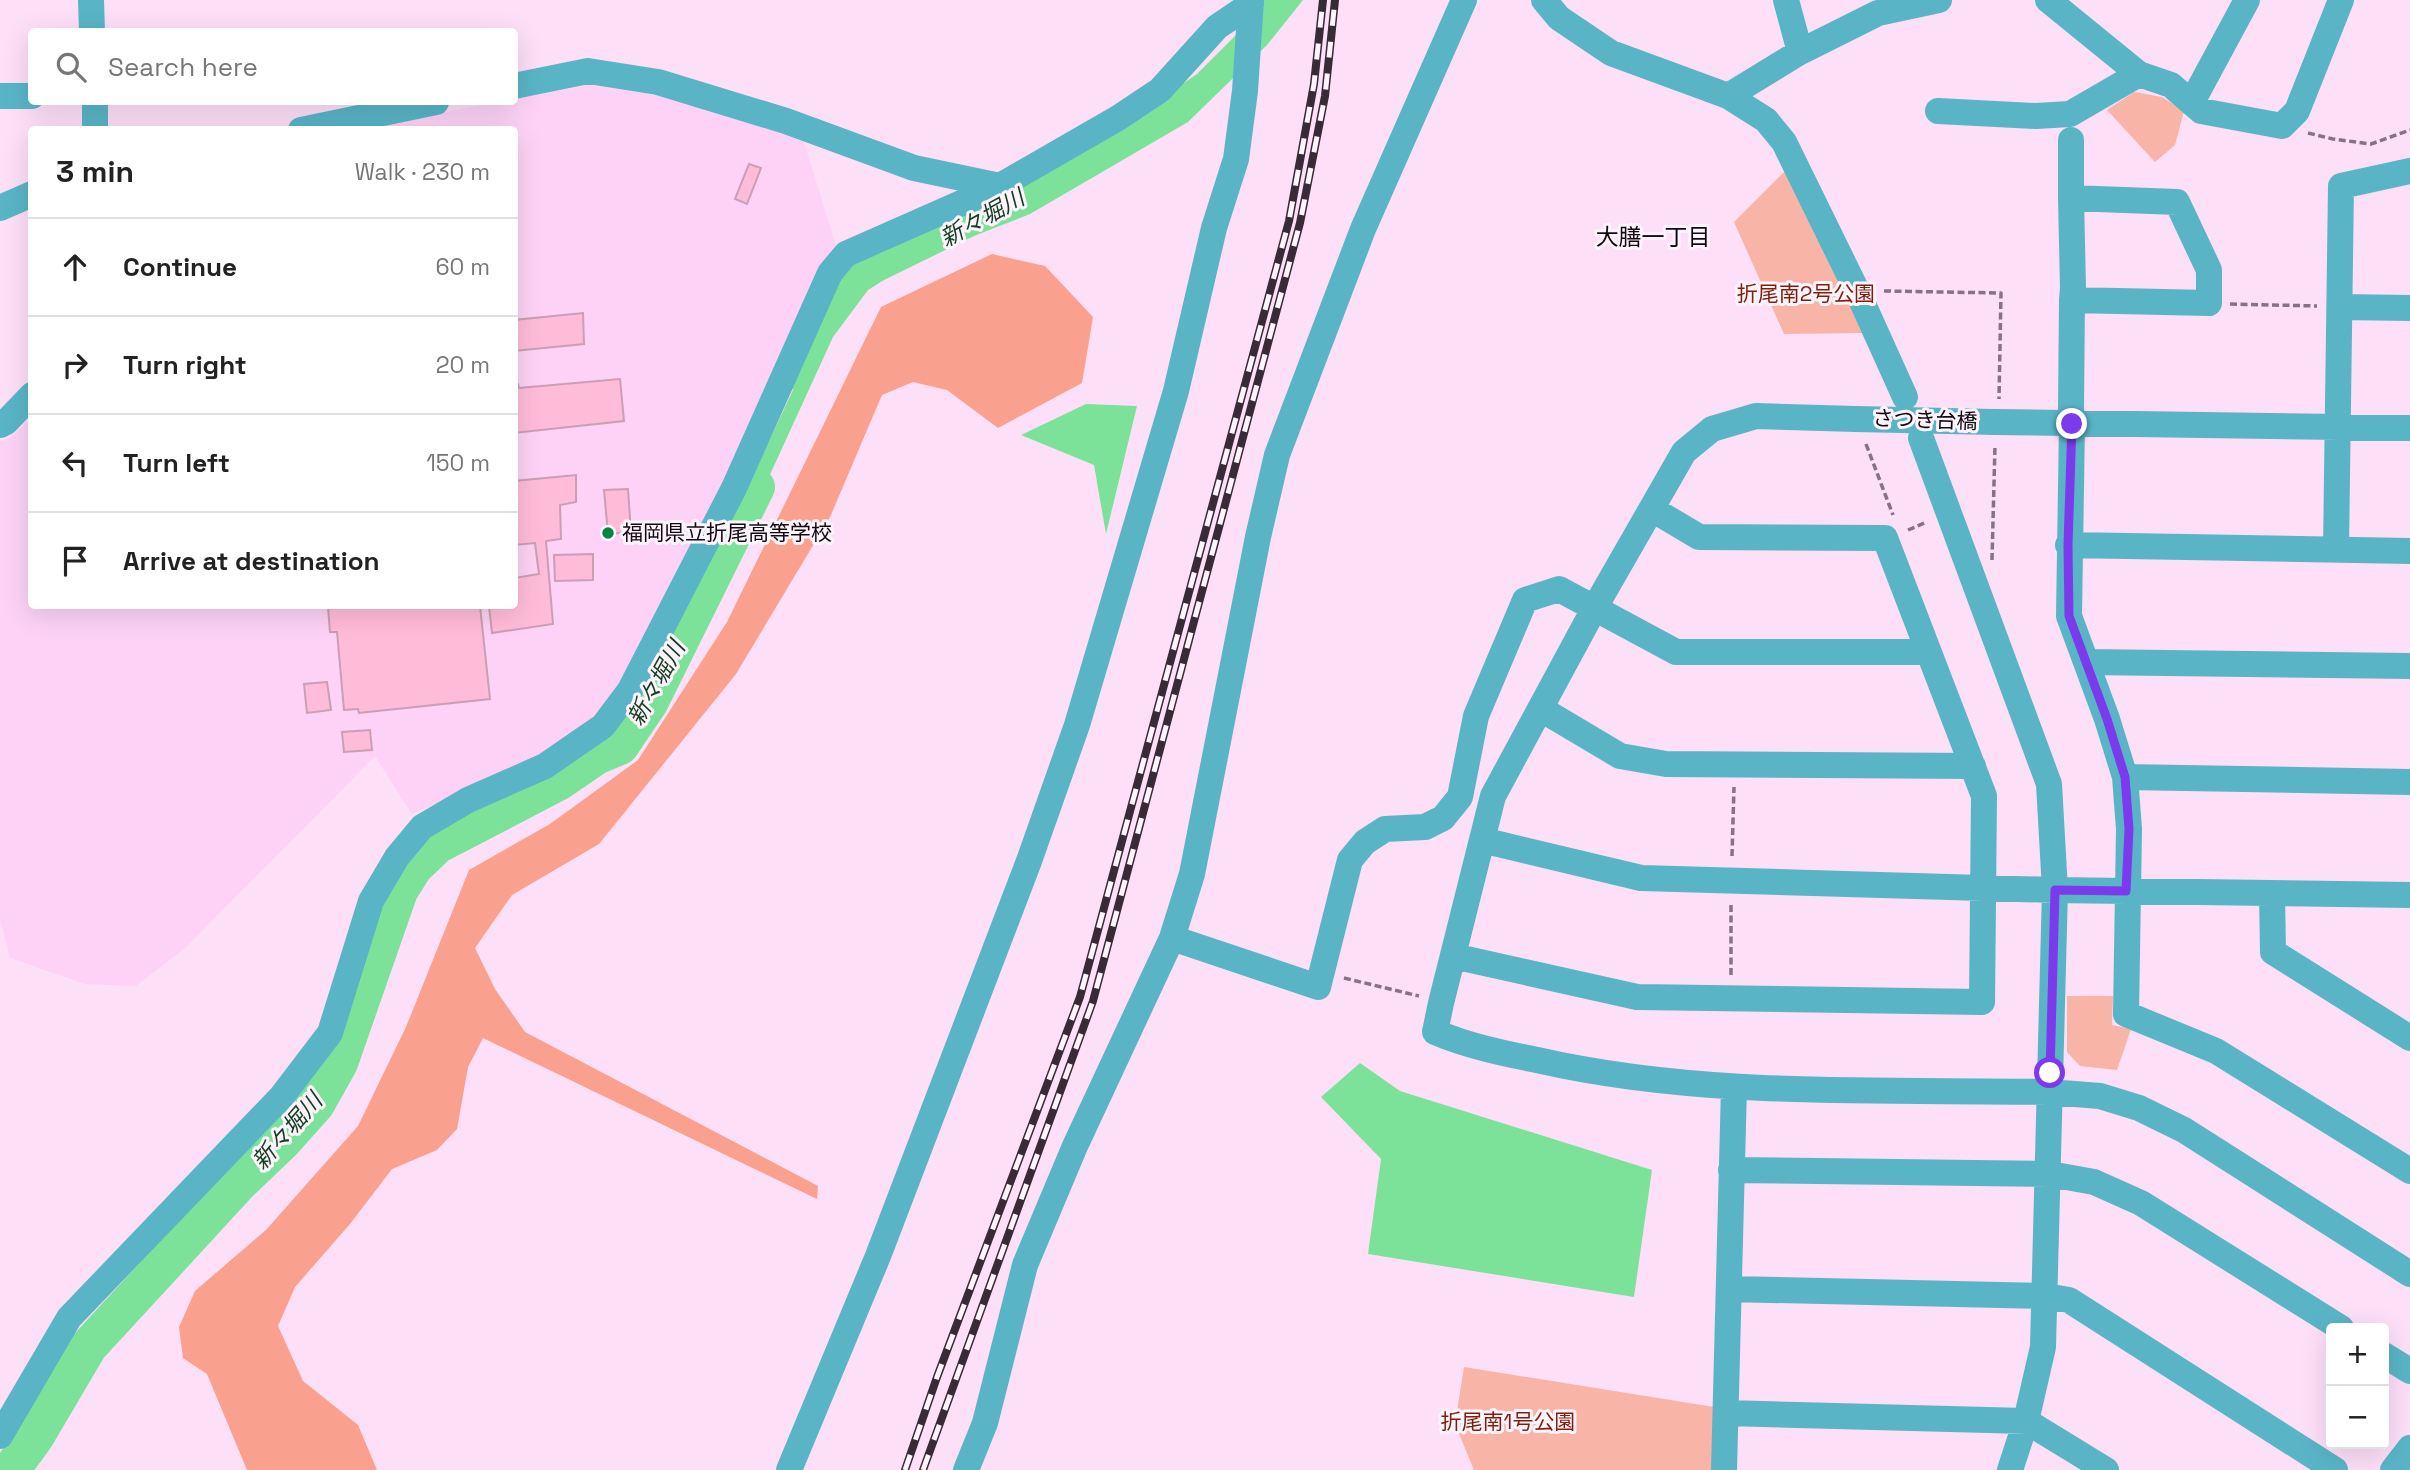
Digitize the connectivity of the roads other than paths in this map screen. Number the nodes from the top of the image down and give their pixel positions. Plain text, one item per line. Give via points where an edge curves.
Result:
1 (90, 0) edge
2 (1464, 0) edge
3 (1544, 0) edge
4 (1786, 0) edge
5 (1939, 0) edge
6 (2048, 0) edge
7 (2247, 0) edge
8 (2341, 0) edge
9 (1251, 2) edge
10 (92, 28) edge
11 (1800, 52) junction
12 (2139, 74) junction
13 (518, 85) edge
14 (0, 96) edge
15 (28, 96) edge
16 (1728, 96) junction
17 (2192, 102) junction
18 (95, 105) edge
19 (422, 105) edge
20 (1938, 111) dead end
21 (94, 126) edge
22 (320, 126) edge
23 (2071, 140) dead end
24 (2410, 171) edge
25 (1000, 186) junction
26 (28, 196) edge
27 (2071, 198) junction
28 (0, 208) edge
29 (2072, 300) junction
30 (2340, 307) junction
31 (2410, 308) edge
32 (1905, 397) dead end
33 (28, 398) edge
34 (2, 417) edge
35 (2072, 424) junction
36 (2338, 427) junction
37 (2410, 428) edge
38 (1921, 438) dead end
39 (1651, 509) junction
40 (2068, 545) junction
41 (2336, 548) junction
42 (2410, 551) edge
43 (1594, 609) junction
44 (1928, 652) junction
45 (2087, 662) junction
46 (2410, 666) edge
47 (1541, 709) junction
48 (1973, 766) junction
49 (2125, 777) junction
50 (2410, 782) edge
51 (1482, 840) junction
52 (1983, 887) junction
53 (2055, 890) junction
54 (2126, 891) junction
55 (2272, 894) junction
56 (2410, 895) edge
57 (1172, 938) junction
58 (1453, 956) junction
59 (2410, 1038) edge
60 (1734, 1087) junction
61 (2049, 1092) junction
62 (1731, 1170) junction
63 (2410, 1171) edge
64 (2050, 1174) junction
65 (2410, 1274) edge
66 (1729, 1289) junction
67 (2046, 1296) junction
68 (2333, 1323) edge
69 (2389, 1358) edge
70 (2410, 1371) edge
71 (1726, 1413) junction
72 (2026, 1421) junction
73 (0, 1436) edge
74 (2410, 1448) edge
75 (789, 1470) edge
76 (966, 1470) edge
77 (1724, 1470) edge
78 (2010, 1470) edge
79 (2106, 1470) edge
80 (2335, 1470) edge
81 (2393, 1470) edge

1 - 10 street
2 - 57 street via 1363,229 1277,455 1192,874
3 - 16 street via 1559,18 1611,53
4 - 11 street
5 - 11 street via 1878,13
6 - 12 street
7 - 17 street
8 - 17 street via 2297,111 2282,126 2201,111
9 - 25 street via 1217,27 1160,90
9 - 75 street via 1236,159 1214,228 1176,391 1077,725 878,1256
11 - 16 street
12 - 17 street via 2171,85
12 - 20 street via 2070,114
13 - 25 street via 588,71 658,82 786,121 914,168
14 - 15 street
16 - 32 street via 1766,120 1784,142
18 - 21 street
19 - 22 street
23 - 27 street
24 - 30 street via 2341,186
25 - 73 street via 846,254 830,273 734,488 630,690 603,726 545,766 468,800 422,827 397,857 371,901 330,1033 282,1096 69,1318
26 - 28 street
27 - 29 street
27 - 29 street via 2177,202 2209,270 2209,303
29 - 35 street
30 - 31 street
30 - 36 street
33 - 34 street
35 - 36 street, さつき台橋
35 - 39 street, さつき台橋, bridge via 1859,425 1756,416 1712,429 1684,452
35 - 40 street
36 - 37 street, さつき台橋
36 - 41 street
38 - 53 street via 2049,784
39 - 43 street, さつき台橋
39 - 44 street via 1699,537 1885,538
40 - 41 street
40 - 45 street via 2069,616
41 - 42 street
43 - 44 street via 1676,652
43 - 47 street, さつき台橋
43 - 57 street via 1559,589 1525,600 1476,716 1460,797 1443,818 1425,827 1385,829 1365,842 1350,860 1318,987
44 - 48 street
45 - 46 street
45 - 49 street
47 - 48 street via 1620,756 1666,764
47 - 51 street, さつき台橋 via 1493,796
48 - 52 street via 1984,796
49 - 50 street
49 - 54 street via 2129,829
51 - 52 street via 1641,878
51 - 58 street, さつき台橋
52 - 53 street
52 - 58 street via 1982,1002 1637,997
53 - 54 street
53 - 61 street
54 - 55 street
54 - 63 street via 2126,1014 2216,1051
55 - 56 street
55 - 59 street via 2273,952
57 - 76 street via 1025,1265 985,1423
58 - 60 street, さつき台橋 via 1435,1001 1435,1032 1463,1044 1592,1072
60 - 61 street
60 - 62 street
61 - 64 street
61 - 65 street via 2100,1096 2139,1108 2184,1130
62 - 64 street
62 - 66 street
64 - 67 street
64 - 68 street via 2094,1182 2141,1203
66 - 67 street
66 - 71 street
67 - 72 street via 2043,1347
67 - 80 street via 2069,1300
69 - 70 street
71 - 72 street
71 - 77 street
72 - 78 street
72 - 79 street
74 - 81 street

